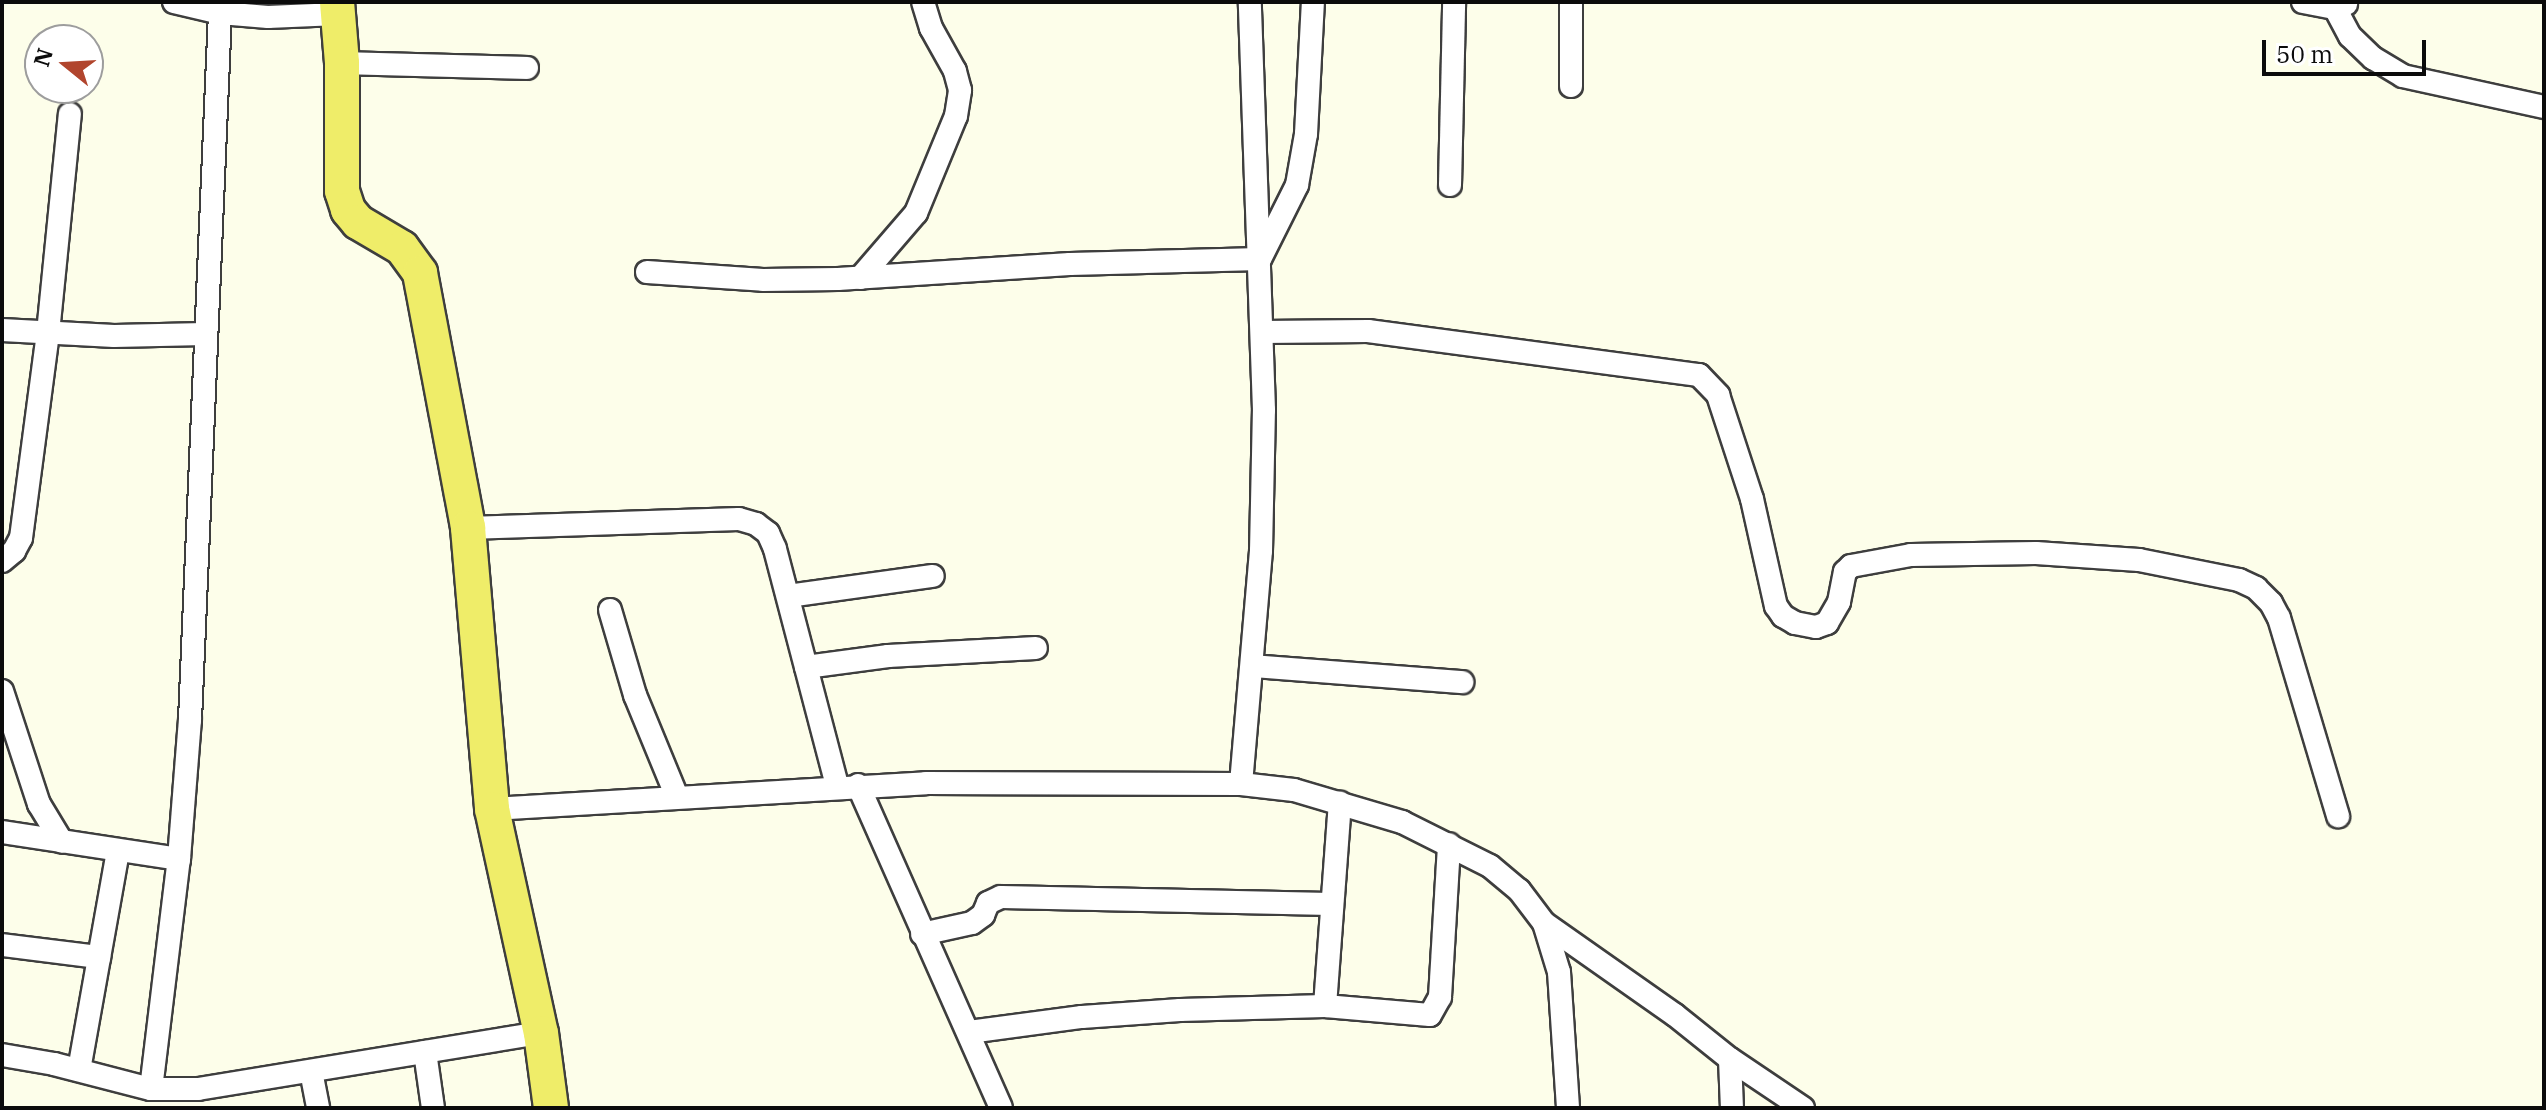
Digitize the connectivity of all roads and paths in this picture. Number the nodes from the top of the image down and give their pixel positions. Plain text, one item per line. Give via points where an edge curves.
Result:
1 (174, 2) edge
2 (923, 2) edge
3 (1250, 2) edge
4 (1313, 2) edge
5 (1454, 2) edge
6 (1571, 2) edge
7 (2303, 2) edge
8 (2341, 4) edge
9 (338, 8) edge
10 (220, 13) junction
11 (342, 63) junction
12 (527, 68) dead end
13 (1571, 86) dead end
14 (2544, 107) edge
15 (70, 114) dead end
16 (1450, 185) dead end
17 (1260, 259) junction
18 (647, 272) dead end
19 (860, 278) junction
20 (2, 330) edge
21 (1262, 332) junction
22 (48, 333) junction
23 (205, 334) junction
24 (468, 528) junction
25 (2, 561) edge
26 (933, 576) dead end
27 (788, 596) junction
28 (610, 610) dead end
29 (1036, 648) dead end
30 (1252, 666) junction
31 (806, 667) junction
32 (1462, 682) dead end
33 (2, 691) edge
34 (1241, 784) junction
35 (848, 786) junction
36 (677, 797) junction
37 (1340, 803) junction
38 (492, 809) junction
39 (2338, 816) dead end
40 (2, 832) edge
41 (62, 842) junction
42 (1449, 844) junction
43 (118, 850) junction
44 (179, 859) junction
45 (1331, 904) junction
46 (1544, 923) junction
47 (922, 934) junction
48 (2, 945) edge
49 (99, 957) junction
50 (1325, 1006) junction
51 (969, 1032) junction
52 (541, 1033) junction
53 (425, 1052) junction
54 (2, 1055) edge
55 (1730, 1059) junction
56 (79, 1070) junction
57 (311, 1071) junction
58 (151, 1089) junction
59 (200, 1098) edge
60 (318, 1108) edge
61 (433, 1108) edge
62 (551, 1108) edge
63 (1001, 1108) edge
64 (1568, 1108) edge
65 (1732, 1108) edge
66 (1803, 1108) edge

1 - 10 street
2 - 19 street via 955,71 960,90 956,116 916,213
3 - 17 street
4 - 17 street via 1306,134 1297,185
5 - 16 street
6 - 13 street
7 - 8 street
8 - 14 street via 2350,36 2403,76
9 - 10 street via 268,17
9 - 11 main road
10 - 23 street
11 - 12 street
11 - 24 main road via 342,191 358,222 402,248 420,273
15 - 22 street
17 - 19 street via 1070,264
17 - 21 street
18 - 19 street via 763,280
20 - 22 street
21 - 30 street via 1261,551
21 - 39 street via 1368,331 1699,375 1712,384 1723,410 1752,499 1776,606 1795,623 1827,623 1851,566 1911,555 2036,553 2139,560 2239,580 2256,588 2279,618
22 - 23 street
22 - 25 street via 21,538
23 - 44 street via 191,704
24 - 27 street via 739,519 768,533
24 - 38 main road
26 - 27 street
27 - 31 street
28 - 36 street via 635,695
29 - 31 street via 888,656
30 - 32 street
30 - 34 street
31 - 35 street
33 - 41 street via 39,804
34 - 35 street
34 - 37 street via 1294,790
35 - 36 street
35 - 47 street
36 - 38 street
37 - 42 street via 1402,822
37 - 45 street
38 - 52 main road
40 - 41 street
41 - 43 street
42 - 46 street via 1490,866
42 - 50 street via 1436,1008 1420,1017
43 - 44 street
43 - 49 street
44 - 58 street
45 - 47 street via 1001,897 988,903 972,923
45 - 50 street
46 - 55 street
46 - 64 street via 1559,972
47 - 51 street
48 - 49 street
49 - 56 street
50 - 51 street via 1124,1014
51 - 63 street
52 - 53 street
52 - 62 main road
53 - 57 street
53 - 61 street
54 - 56 street
55 - 65 street
55 - 66 street
56 - 58 street
57 - 59 street
57 - 60 street
58 - 59 street

